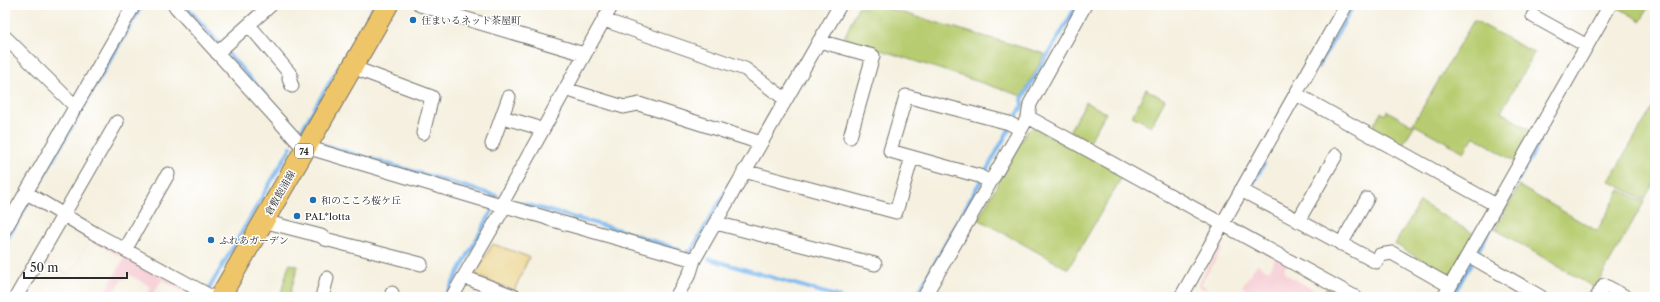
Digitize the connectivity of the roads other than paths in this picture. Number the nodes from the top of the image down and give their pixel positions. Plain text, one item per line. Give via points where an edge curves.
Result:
1 (134, 5) edge
2 (174, 5) edge
3 (388, 5) edge
4 (420, 5) edge
5 (612, 5) edge
6 (840, 5) edge
7 (1085, 5) edge
8 (1346, 5) edge
9 (1610, 5) edge
10 (267, 6) edge
11 (1532, 16) dead end
12 (604, 20) junction
13 (249, 25) junction
14 (5, 37) edge
15 (819, 41) junction
16 (1587, 46) junction
17 (220, 50) junction
18 (580, 53) junction
19 (352, 67) junction
20 (294, 77) dead end
21 (565, 89) junction
22 (1300, 96) junction
23 (509, 97) dead end
24 (783, 97) junction
25 (76, 107) junction
26 (502, 117) junction
27 (1028, 117) junction
28 (117, 122) dead end
29 (1015, 127) junction
30 (538, 129) junction
31 (423, 133) dead end
32 (850, 137) dead end
33 (757, 142) junction
34 (492, 144) dead end
35 (306, 147) junction
36 (1336, 155) dead end
37 (912, 157) junction
38 (744, 171) junction
39 (168, 174) dead end
40 (985, 179) junction
41 (1246, 193) junction
42 (30, 195) junction
43 (1368, 199) dead end
44 (501, 205) junction
45 (1496, 205) junction
46 (62, 215) junction
47 (263, 221) junction
48 (1298, 221) junction
49 (716, 223) junction
50 (1226, 226) junction
51 (5, 229) edge
52 (1341, 244) junction
53 (125, 250) junction
54 (1472, 258) junction
55 (694, 260) junction
56 (421, 264) dead end
57 (875, 264) dead end
58 (464, 277) junction
59 (327, 278) dead end
60 (1447, 292) edge
61 (210, 295) edge
62 (16, 297) edge
63 (322, 297) edge
64 (452, 297) edge
65 (516, 297) edge
66 (676, 297) edge
67 (924, 297) edge
68 (1181, 297) edge
69 (1355, 297) edge
70 (1541, 297) edge
71 (1597, 297) edge
72 (1626, 297) edge

1 - 25 street
2 - 17 street
3 - 19 main road, 倉敷飽浦線 / 74
4 - 18 street
5 - 12 street
6 - 15 street
7 - 27 street via 1030,104
8 - 22 street
9 - 16 street
10 - 13 street
11 - 16 street
12 - 18 street
12 - 24 street via 745,69
13 - 17 street
13 - 20 street
14 - 25 street
15 - 24 street
15 - 32 street via 873,56
16 - 45 street
17 - 35 street via 298,142
18 - 21 street
19 - 31 street via 432,97
19 - 35 main road, 倉敷飽浦線 / 74
21 - 30 street
21 - 33 street via 624,107 639,104
22 - 41 street
22 - 45 street
23 - 26 street
24 - 33 street
25 - 42 street
26 - 30 street
26 - 34 street
27 - 29 street
27 - 50 street
28 - 46 street
29 - 37 street via 906,96 890,151
29 - 40 street
30 - 44 street
33 - 38 street
35 - 44 street
35 - 47 main road, 倉敷飽浦線 / 74
36 - 48 street
37 - 38 street via 896,212
37 - 40 street
38 - 49 street
39 - 53 street
40 - 67 street
41 - 48 street
41 - 50 street
42 - 46 street
42 - 51 street
43 - 52 street
44 - 55 street
44 - 58 street via 502,211
45 - 54 street
46 - 53 street
46 - 62 street
47 - 56 street
47 - 61 main road, 倉敷飽浦線 / 74
48 - 52 street
49 - 55 street
49 - 57 street
50 - 68 street
50 - 69 street
52 - 60 street via 1376,262 1380,255 1392,253
53 - 61 street
54 - 60 street
54 - 70 street
55 - 66 street via 690,273
58 - 64 street
58 - 65 street
59 - 63 street
71 - 72 street via 1604,285

